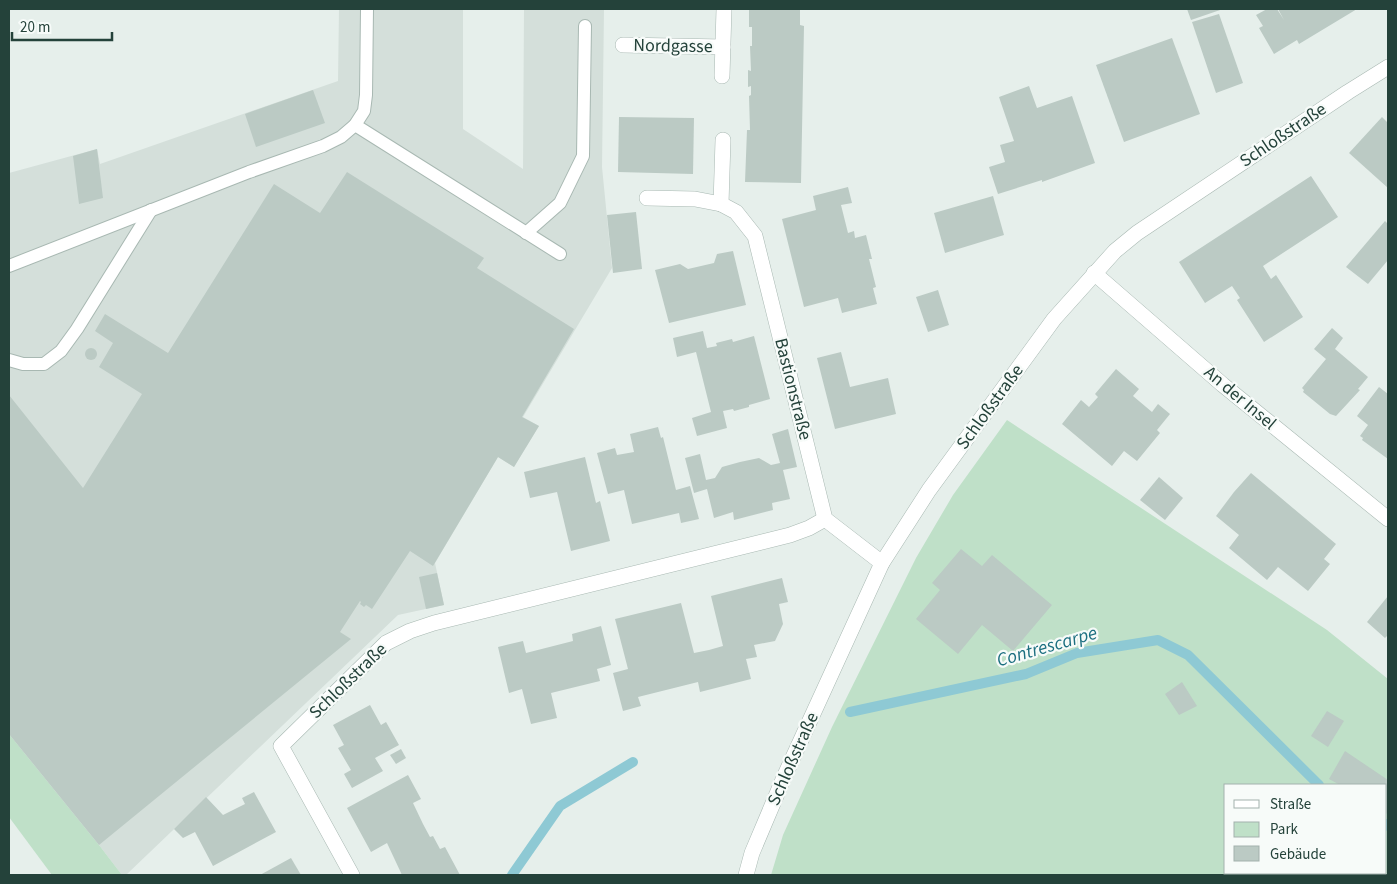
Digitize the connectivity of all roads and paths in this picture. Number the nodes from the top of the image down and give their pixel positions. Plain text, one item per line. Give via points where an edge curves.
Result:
1 (367, 9) edge
2 (724, 9) edge
3 (585, 26) dead end
4 (623, 45) dead end
5 (723, 47) junction
6 (1388, 67) edge
7 (722, 76) dead end
8 (355, 125) junction
9 (722, 140) dead end
10 (647, 198) dead end
11 (721, 204) junction
12 (151, 210) junction
13 (526, 232) junction
14 (560, 254) dead end
15 (9, 266) edge
16 (1094, 273) junction
17 (9, 360) edge
18 (825, 519) junction
19 (1388, 519) edge
20 (882, 563) junction
21 (352, 875) edge
22 (746, 875) edge

1 - 8 lane via 366,95 364,111
2 - 5 street, Nordgasse
3 - 13 lane via 583,156 560,203
4 - 5 street, Nordgasse
5 - 7 street, Nordgasse
6 - 16 street, Schloßstraße via 1137,233
8 - 12 lane via 323,146
8 - 13 lane
9 - 11 street
10 - 11 street, Bastionstraße via 695,199
11 - 18 street, Bastionstraße via 736,212 755,236
12 - 15 lane
12 - 17 lane via 61,351 44,364
13 - 14 lane
16 - 19 street, An der Insel
16 - 20 street, Schloßstraße via 1054,319 929,490
18 - 20 street
18 - 21 street, Schloßstraße via 790,535 434,622 386,643 281,746
20 - 22 street, Schloßstraße via 785,775

